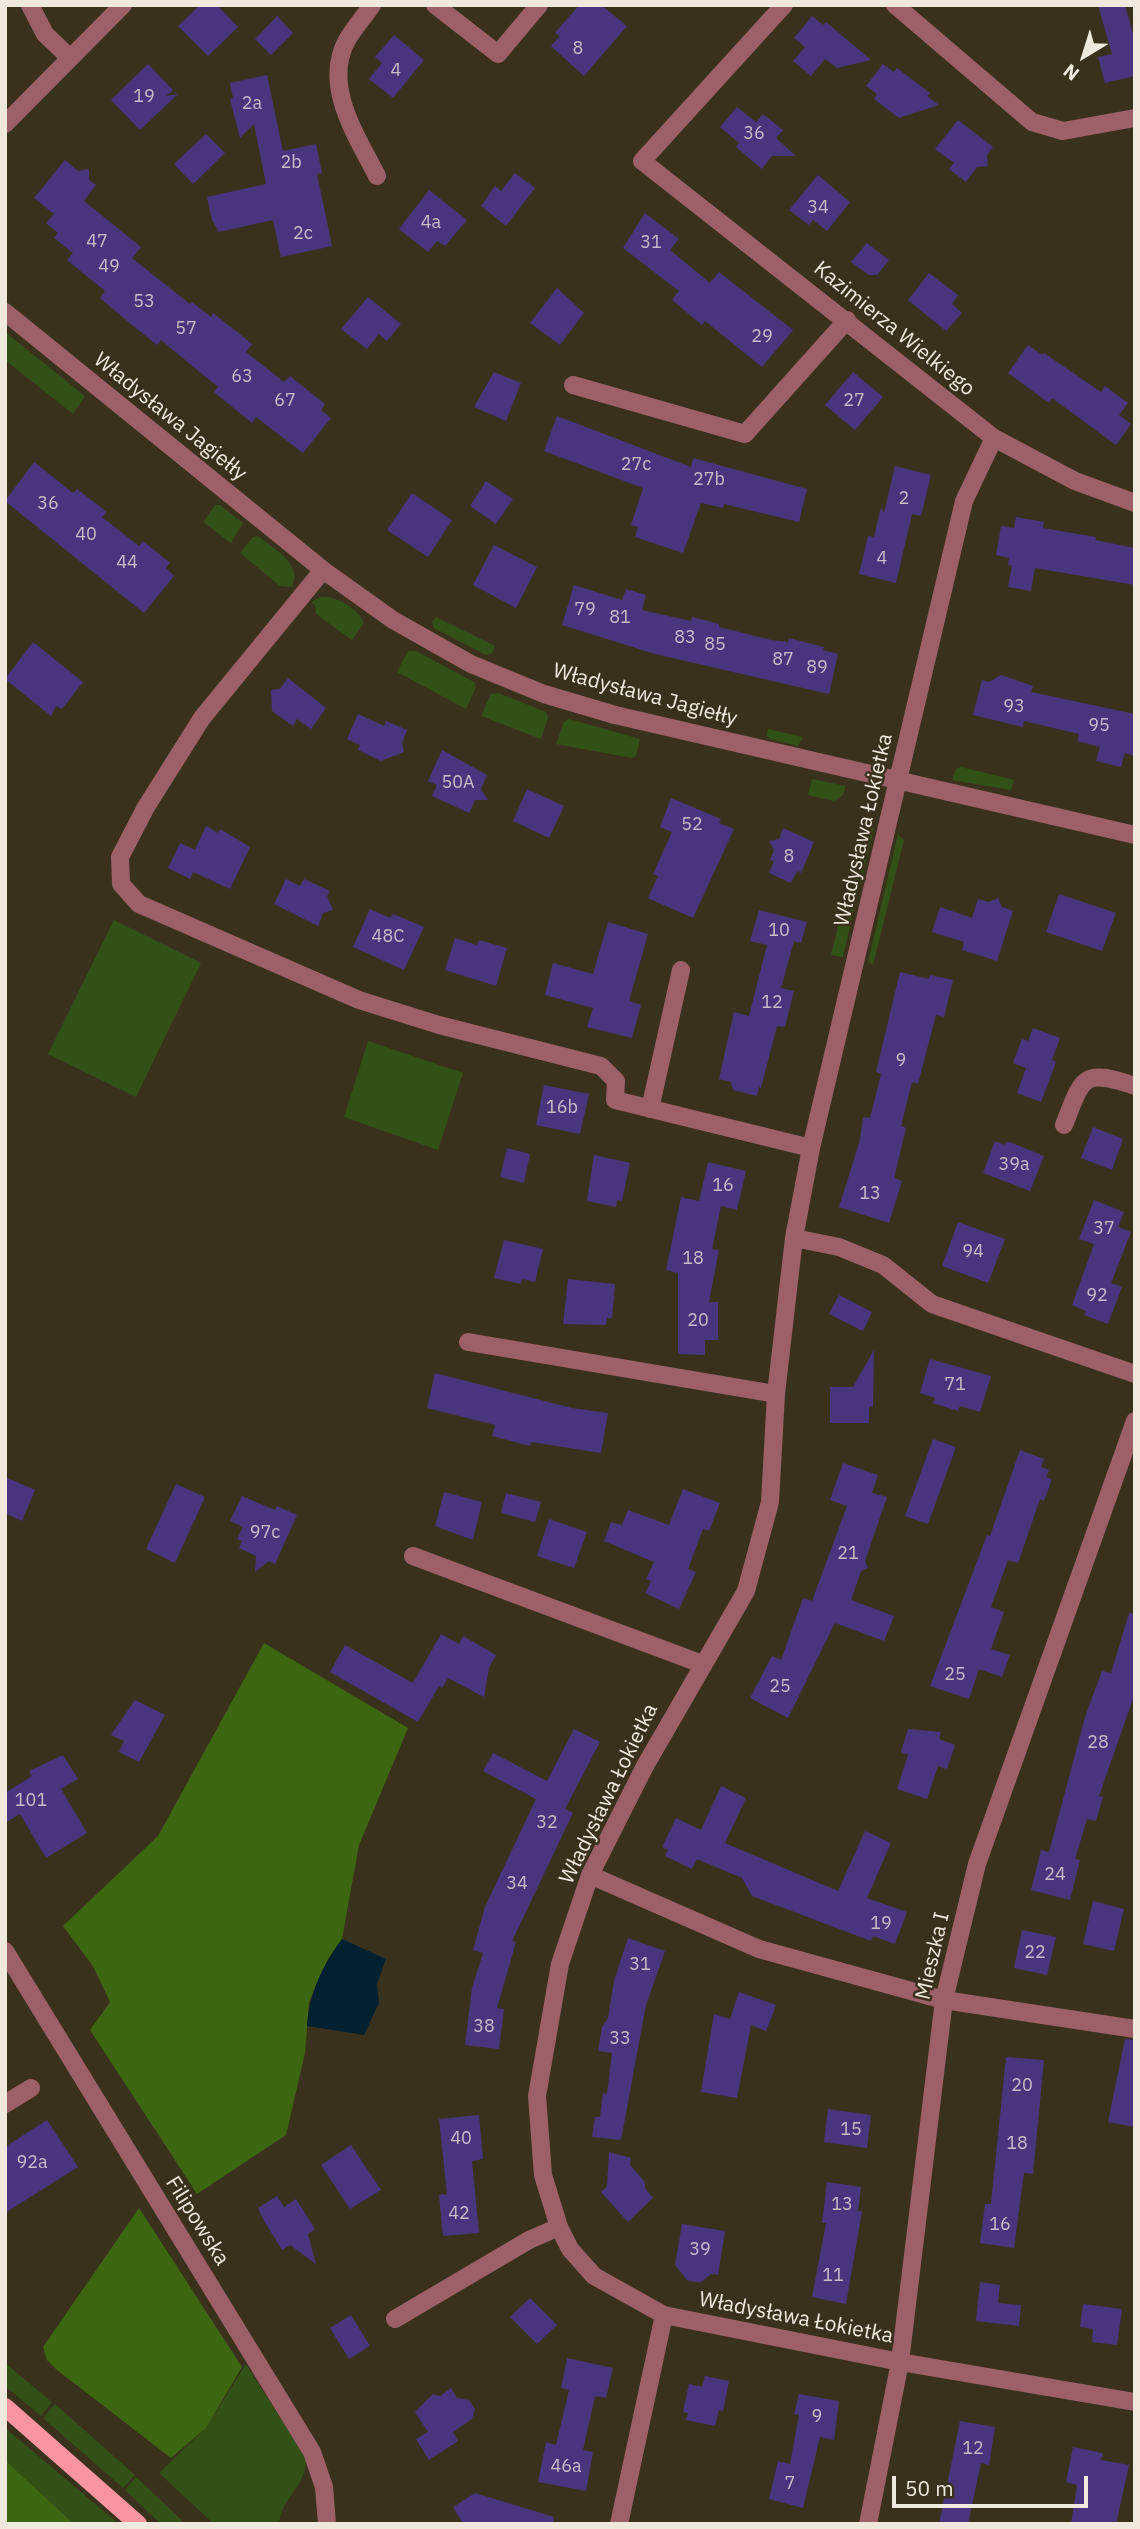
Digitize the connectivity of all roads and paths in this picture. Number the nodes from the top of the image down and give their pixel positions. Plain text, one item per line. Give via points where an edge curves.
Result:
1 (30, 5) edge
2 (123, 5) edge
3 (372, 5) edge
4 (435, 5) edge
5 (539, 5) edge
6 (784, 5) edge
7 (895, 5) edge
8 (70, 58) junction
9 (1135, 118) edge
10 (5, 124) edge
11 (377, 176) dead end
12 (5, 312) edge
13 (847, 320) junction
14 (573, 385) dead end
15 (994, 438) junction
16 (1135, 503) edge
17 (323, 570) junction
18 (899, 779) junction
19 (1135, 835) edge
20 (681, 970) dead end
21 (1135, 1086) edge
22 (650, 1109) junction
23 (1063, 1125) dead end
24 (811, 1149) junction
25 (794, 1238) junction
26 (468, 1342) dead end
27 (1135, 1374) edge
28 (776, 1394) junction
29 (1135, 1421) edge
30 (413, 1556) dead end
31 (702, 1664) junction
32 (590, 1875) junction
33 (5, 1951) edge
34 (944, 2000) junction
35 (1135, 2029) edge
36 (31, 2088) dead end
37 (5, 2104) edge
38 (559, 2227) junction
39 (664, 2315) junction
40 (395, 2319) dead end
41 (900, 2362) junction
42 (1135, 2402) edge
43 (5, 2407) edge
44 (138, 2524) edge
45 (327, 2524) edge
46 (619, 2524) edge
47 (868, 2524) edge

1 - 8 street via 45,34
2 - 8 street
3 - 11 street via 346,41 338,76 345,112
4 - 5 street via 498,54
6 - 13 street, Kazimierza Wielkiego via 642,161
7 - 9 street via 1032,122 1063,131
8 - 10 street
12 - 17 street, Władysława Jagiełły
13 - 14 street via 745,434
13 - 15 street, Kazimierza Wielkiego
15 - 16 street, Kazimierza Wielkiego via 1075,481
15 - 18 street, Władysława Łokietka via 964,500
17 - 18 street, Władysława Jagiełły via 393,620 471,664 544,694 615,715
17 - 22 street via 202,718 120,857 121,884 139,904 359,1000 601,1066 616,1081 615,1100
18 - 19 street, Władysława Jagiełły
18 - 24 street, Władysława Łokietka
20 - 22 street
21 - 23 street via 1102,1075 1086,1080
22 - 24 street
24 - 25 street, Władysława Łokietka
25 - 27 street via 839,1247 883,1265 932,1304
25 - 28 street, Władysława Łokietka
26 - 28 street
28 - 31 street, Władysława Łokietka via 770,1502 746,1591
29 - 34 street, Mieszka I via 977,1864
30 - 31 street
31 - 32 street, Władysława Łokietka
32 - 34 street via 759,1949
32 - 38 street, Władysława Łokietka via 560,1964 537,2096 543,2175
33 - 45 street, Filipowska via 312,2452 324,2487
34 - 35 street
34 - 41 street, Mieszka I
36 - 37 street
38 - 39 street, Władysława Łokietka via 570,2249 594,2276
38 - 40 street
39 - 41 street, Władysława Łokietka
39 - 46 street
41 - 42 street, Władysława Łokietka
41 - 47 street, Mieszka I
43 - 44 main road

